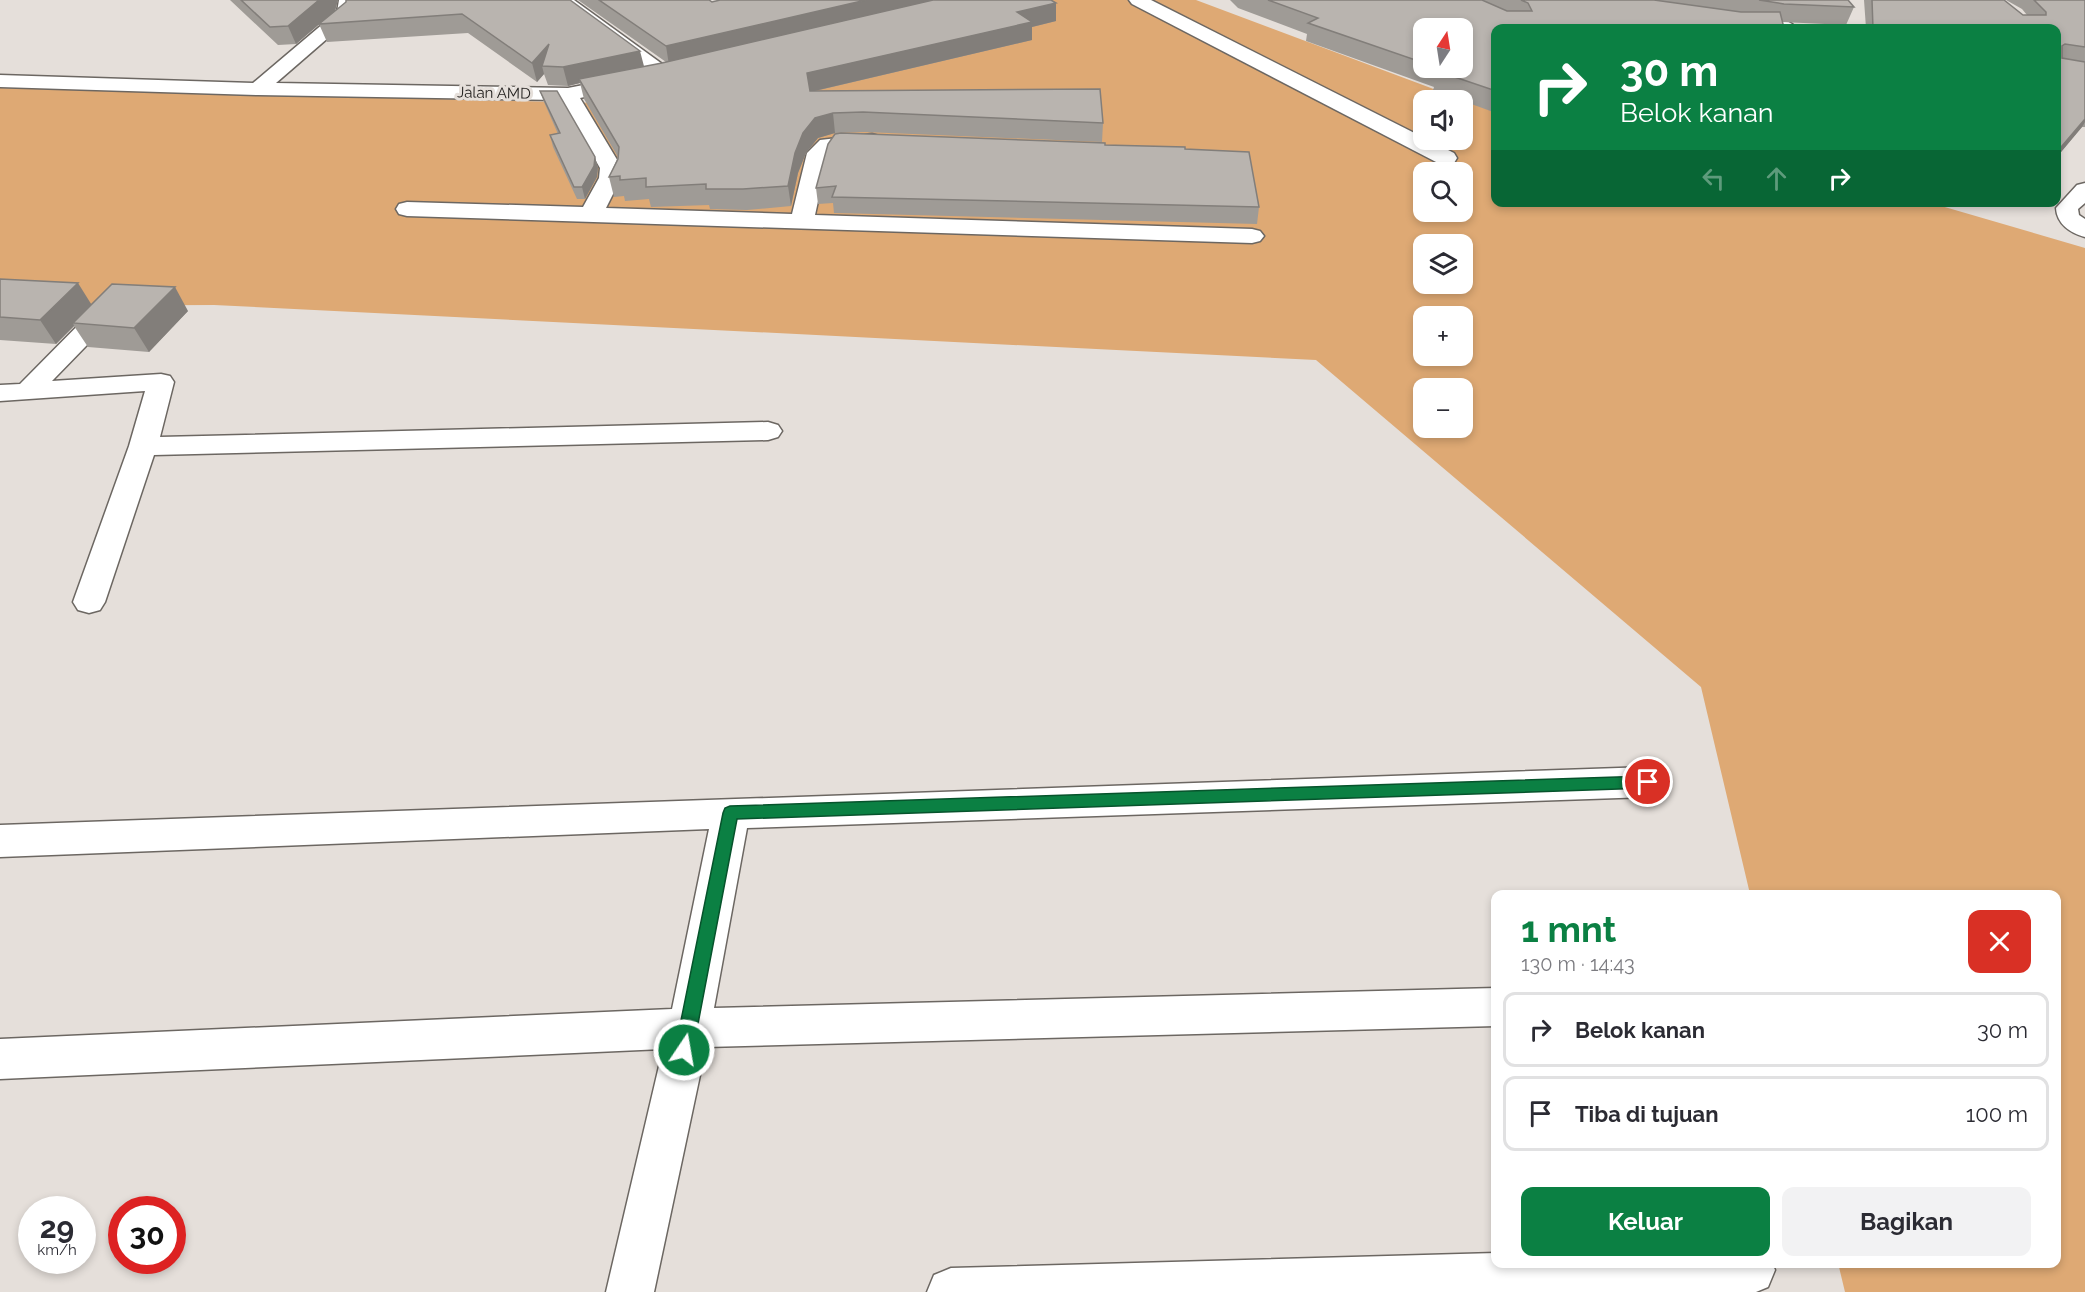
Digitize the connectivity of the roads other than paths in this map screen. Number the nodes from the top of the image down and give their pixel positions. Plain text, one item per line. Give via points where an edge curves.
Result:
1 (348, 0) edge
2 (563, 0) edge
3 (1138, 0) edge
4 (1737, 0) edge
5 (1779, 24) edge
6 (689, 69) edge
7 (666, 74) junction
8 (0, 81) edge
9 (258, 89) junction
10 (568, 94) junction
11 (889, 141) edge
12 (1446, 158) dead end
13 (2085, 190) edge
14 (407, 209) dead end
15 (591, 214) junction
16 (802, 220) junction
17 (2085, 230) edge
18 (1252, 236) dead end
19 (130, 287) edge
20 (28, 391) junction
21 (0, 393) edge
22 (768, 430) dead end
23 (143, 446) junction
24 (89, 602) dead end
25 (1648, 782) dead end
26 (730, 813) junction
27 (0, 841) edge
28 (1491, 1007) edge
29 (689, 1028) junction
30 (0, 1059) edge
31 (1751, 1270) dead end
32 (630, 1292) edge
33 (951, 1292) edge

1 - 9 street via 345,14
2 - 7 street
3 - 12 street
4 - 5 street
6 - 7 street, Jalan AMD
7 - 10 street, Jalan AMD
8 - 9 street, Jalan AMD
9 - 10 street, Jalan AMD
10 - 15 street via 611,168 610,178
11 - 16 street via 826,144 818,153
13 - 17 street via 2067,208 2068,218
14 - 15 street
15 - 16 street
16 - 18 street
19 - 20 street
20 - 21 street
20 - 23 street via 161,382
22 - 23 street
23 - 24 street
25 - 26 street
26 - 27 street
26 - 29 street
28 - 29 street
29 - 30 street
29 - 32 street
31 - 33 street

